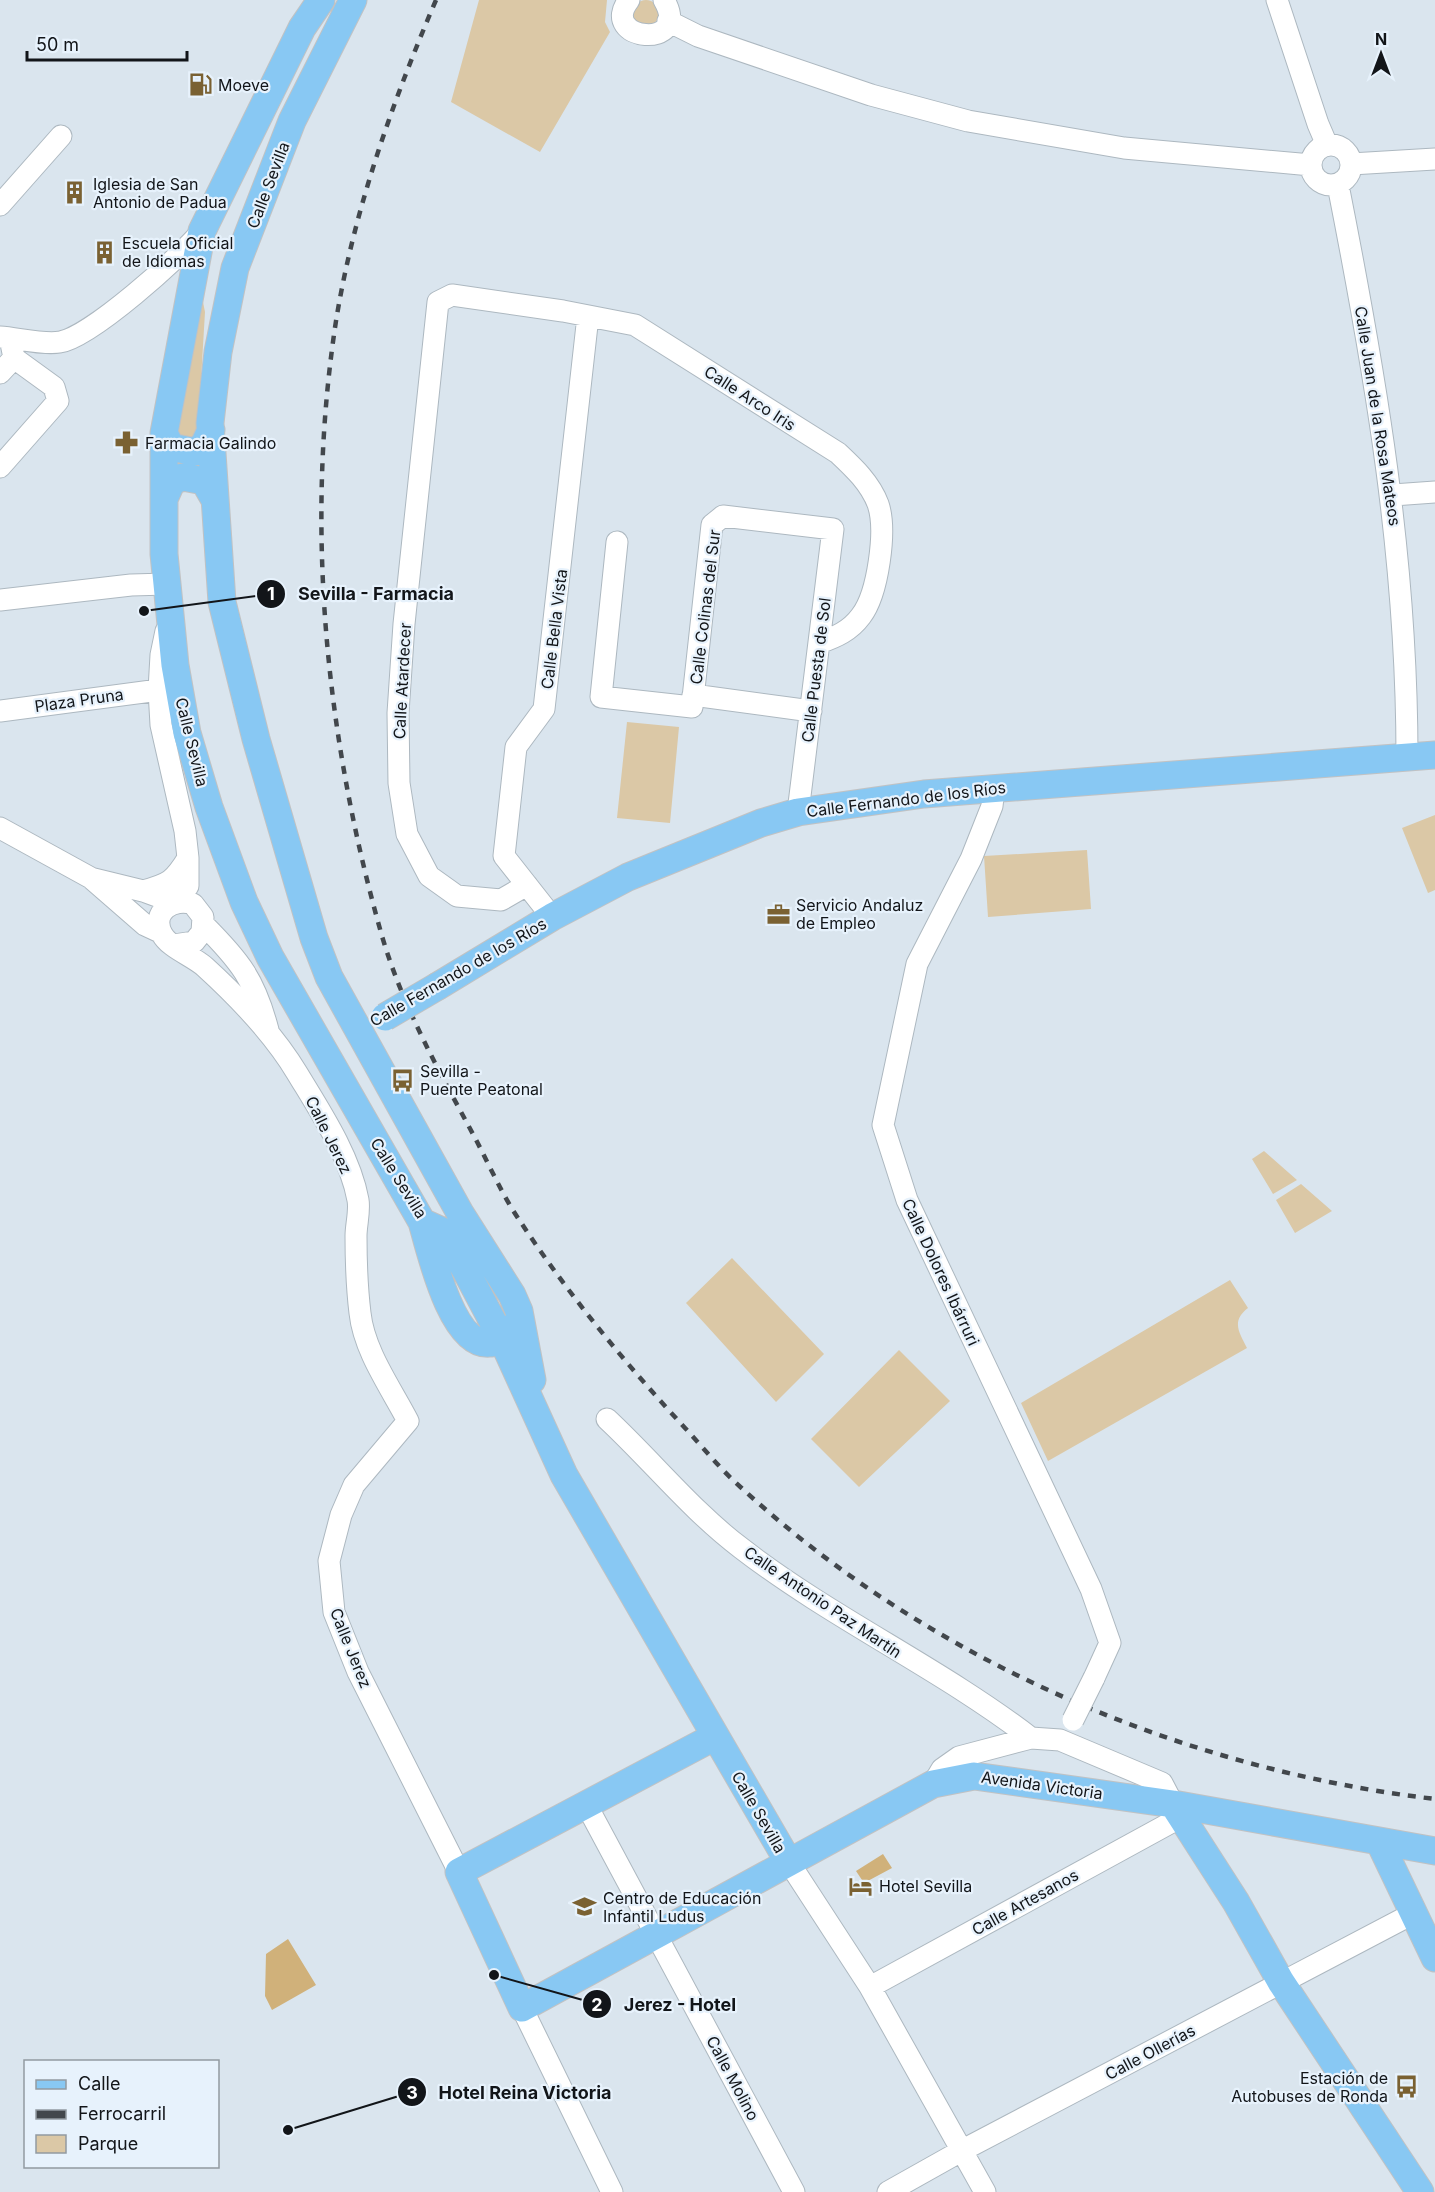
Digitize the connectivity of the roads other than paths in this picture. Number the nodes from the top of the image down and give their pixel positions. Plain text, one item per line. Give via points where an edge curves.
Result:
1 (321, 0) edge
2 (353, 0) edge
3 (629, 0) edge
4 (664, 0) edge
5 (1276, 0) edge
6 (668, 21) junction
7 (61, 136) dead end
8 (1328, 145) junction
9 (1435, 159) edge
10 (1351, 164) junction
11 (1311, 165) junction
12 (1338, 185) junction
13 (0, 205) edge
14 (202, 231) junction
15 (193, 274) junction
16 (148, 284) junction
17 (438, 302) joint
18 (588, 316) junction
19 (225, 319) junction
20 (6, 351) edge
21 (211, 430) junction
22 (164, 433) junction
23 (0, 467) edge
24 (1435, 492) edge
25 (1392, 495) junction
26 (164, 499) junction
27 (215, 500) junction
28 (718, 520) joint
29 (616, 542) dead end
30 (167, 584) junction
31 (0, 600) edge
32 (170, 613) junction
33 (819, 643) junction
34 (159, 690) junction
35 (693, 695) junction
36 (0, 711) edge
37 (811, 711) junction
38 (1435, 755) edge
39 (1407, 757) junction
40 (994, 789) junction
41 (798, 812) junction
42 (0, 828) edge
43 (188, 858) junction
44 (91, 878) junction
45 (527, 885) junction
46 (143, 891) junction
47 (175, 902) junction
48 (552, 917) junction
49 (204, 925) junction
50 (167, 938) junction
51 (357, 1030) junction
52 (269, 1033) junction
53 (505, 1289) junction
54 (502, 1339) junction
55 (607, 1419) dead end
56 (541, 1428) junction
57 (714, 1737) junction
58 (1031, 1738) junction
59 (1060, 1740) junction
60 (984, 1750) junction
61 (974, 1776) junction
62 (933, 1784) junction
63 (587, 1806) junction
64 (1177, 1811) junction
65 (1379, 1841) junction
66 (1435, 1851) edge
67 (788, 1861) junction
68 (459, 1872) junction
69 (1414, 1913) junction
70 (656, 1935) junction
71 (1435, 1958) edge
72 (1281, 1982) junction
73 (870, 1986) junction
74 (522, 2008) junction
75 (961, 2151) junction
76 (612, 2192) edge
77 (794, 2192) edge
78 (888, 2192) edge
79 (985, 2192) edge
80 (1420, 2192) edge

1 - 14 main road, Calle Sevilla via 297,39
2 - 19 main road, Calle Sevilla via 292,122 235,268
3 - 6 street via 624,20 632,32 654,35
4 - 6 street
5 - 8 street
6 - 11 street via 698,36 871,95 968,121 1124,148
7 - 13 street
8 - 10 street via 1344,150
8 - 11 street via 1316,152
9 - 10 street
10 - 12 street via 1346,179
11 - 12 street via 1317,180
12 - 25 street, Calle Juan de la Rosa Mateos
14 - 15 main road, Calle Sevilla
14 - 16 street
15 - 16 street via 170,273
15 - 19 main road via 208,279 219,294
15 - 22 main road, Calle Sevilla
16 - 20 street via 96,322 60,342
17 - 18 street, Calle Arco Iris via 452,295
17 - 45 street, Calle Atardecer via 404,624 398,713 399,783 407,834 429,876 457,896 501,900
18 - 33 street, Calle Arco Iris via 634,325 660,340 838,453 861,475 877,502 883,525 875,581 862,615 843,634
18 - 45 street, Calle Bella Vista via 544,709 516,747 504,856
19 - 21 main road, Calle Sevilla
20 - 23 street via 54,387 58,401
21 - 22 main road via 204,445 195,452 171,447
21 - 27 main road, Calle Sevilla
22 - 26 main road, Calle Sevilla
24 - 25 street
25 - 39 street, Calle Juan de la Rosa Mateos via 1405,626
26 - 27 main road via 172,482 183,477 204,481
26 - 30 main road, Calle Sevilla
27 - 51 main road, Calle Sevilla via 222,602 256,739 314,938
28 - 33 street, Calle Puesta de Sol via 723,516 833,529
28 - 35 street, Calle Colinas del Sur via 712,525
29 - 35 street via 601,697 692,707
30 - 31 street
30 - 32 main road, Calle Sevilla
32 - 34 street
32 - 54 main road, Calle Sevilla via 187,733 244,902 270,957 422,1222 460,1326 471,1339 485,1344
33 - 37 street, Calle Puesta de Sol
34 - 36 street, Plaza Pruna
34 - 43 street via 161,725
35 - 37 street
37 - 41 street, Calle Puesta de Sol
38 - 39 main road, Calle Fernando de los Ríos
39 - 40 main road, Calle Fernando de los Ríos
40 - 41 main road, Calle Fernando de los Ríos via 924,794
40 - 59 street, Calle Dolores Ibárruri, bridge via 992,806 971,860 916,964 883,1125 907,1200 1091,1589 1110,1643
41 - 48 main road, Calle Fernando de los Ríos via 628,877
42 - 44 street
43 - 46 street via 176,878
43 - 47 street via 188,886
44 - 46 street
44 - 50 street, Calle Jerez via 137,919
45 - 48 street, Calle Bella Vista
46 - 47 street
47 - 49 street via 193,904
47 - 50 street via 159,918
48 - 51 main road, Calle Fernando de los Ríos, bridge
49 - 50 street via 194,942
49 - 52 street, Calle Jerez via 235,956 259,996
50 - 52 street, Calle Jerez via 203,966
51 - 53 main road, Calle Sevilla
52 - 68 street, Calle Jerez via 296,1072 342,1155 358,1201 360,1315 366,1339 408,1421 354,1485 341,1515 329,1561 334,1612 358,1672
53 - 54 main road via 515,1317
53 - 56 main road, Calle Sevilla via 519,1311
54 - 56 main road, Calle Sevilla
55 - 58 street, Calle Antonio Paz Martín via 740,1547
56 - 57 main road, Calle Sevilla via 564,1476
57 - 63 main road
57 - 67 main road, Calle Sevilla
58 - 59 street
58 - 60 street
59 - 64 street via 1162,1783
60 - 61 street
60 - 62 street via 959,1757 942,1769
61 - 62 main road, Avenida Victoria
61 - 64 main road, Avenida Victoria
62 - 67 main road, Avenida Victoria
63 - 68 main road
63 - 70 street, Calle Molino
64 - 65 main road, Avenida Victoria
64 - 72 main road via 1236,1902
64 - 73 street, Calle Artesanos
65 - 66 main road, Avenida Victoria
65 - 69 main road
67 - 70 main road, Avenida Victoria
67 - 73 street, Calle Sevilla
68 - 74 main road, Calle Jerez
69 - 71 main road
69 - 72 street, Calle Ollerías
70 - 74 main road, Avenida Victoria
70 - 77 street, Calle Molino
72 - 75 street, Calle Ollerías
72 - 80 main road
73 - 75 street, Calle Sevilla
74 - 76 street, Calle Jerez
75 - 78 street, Calle Ollerías
75 - 79 street, Calle Sevilla

